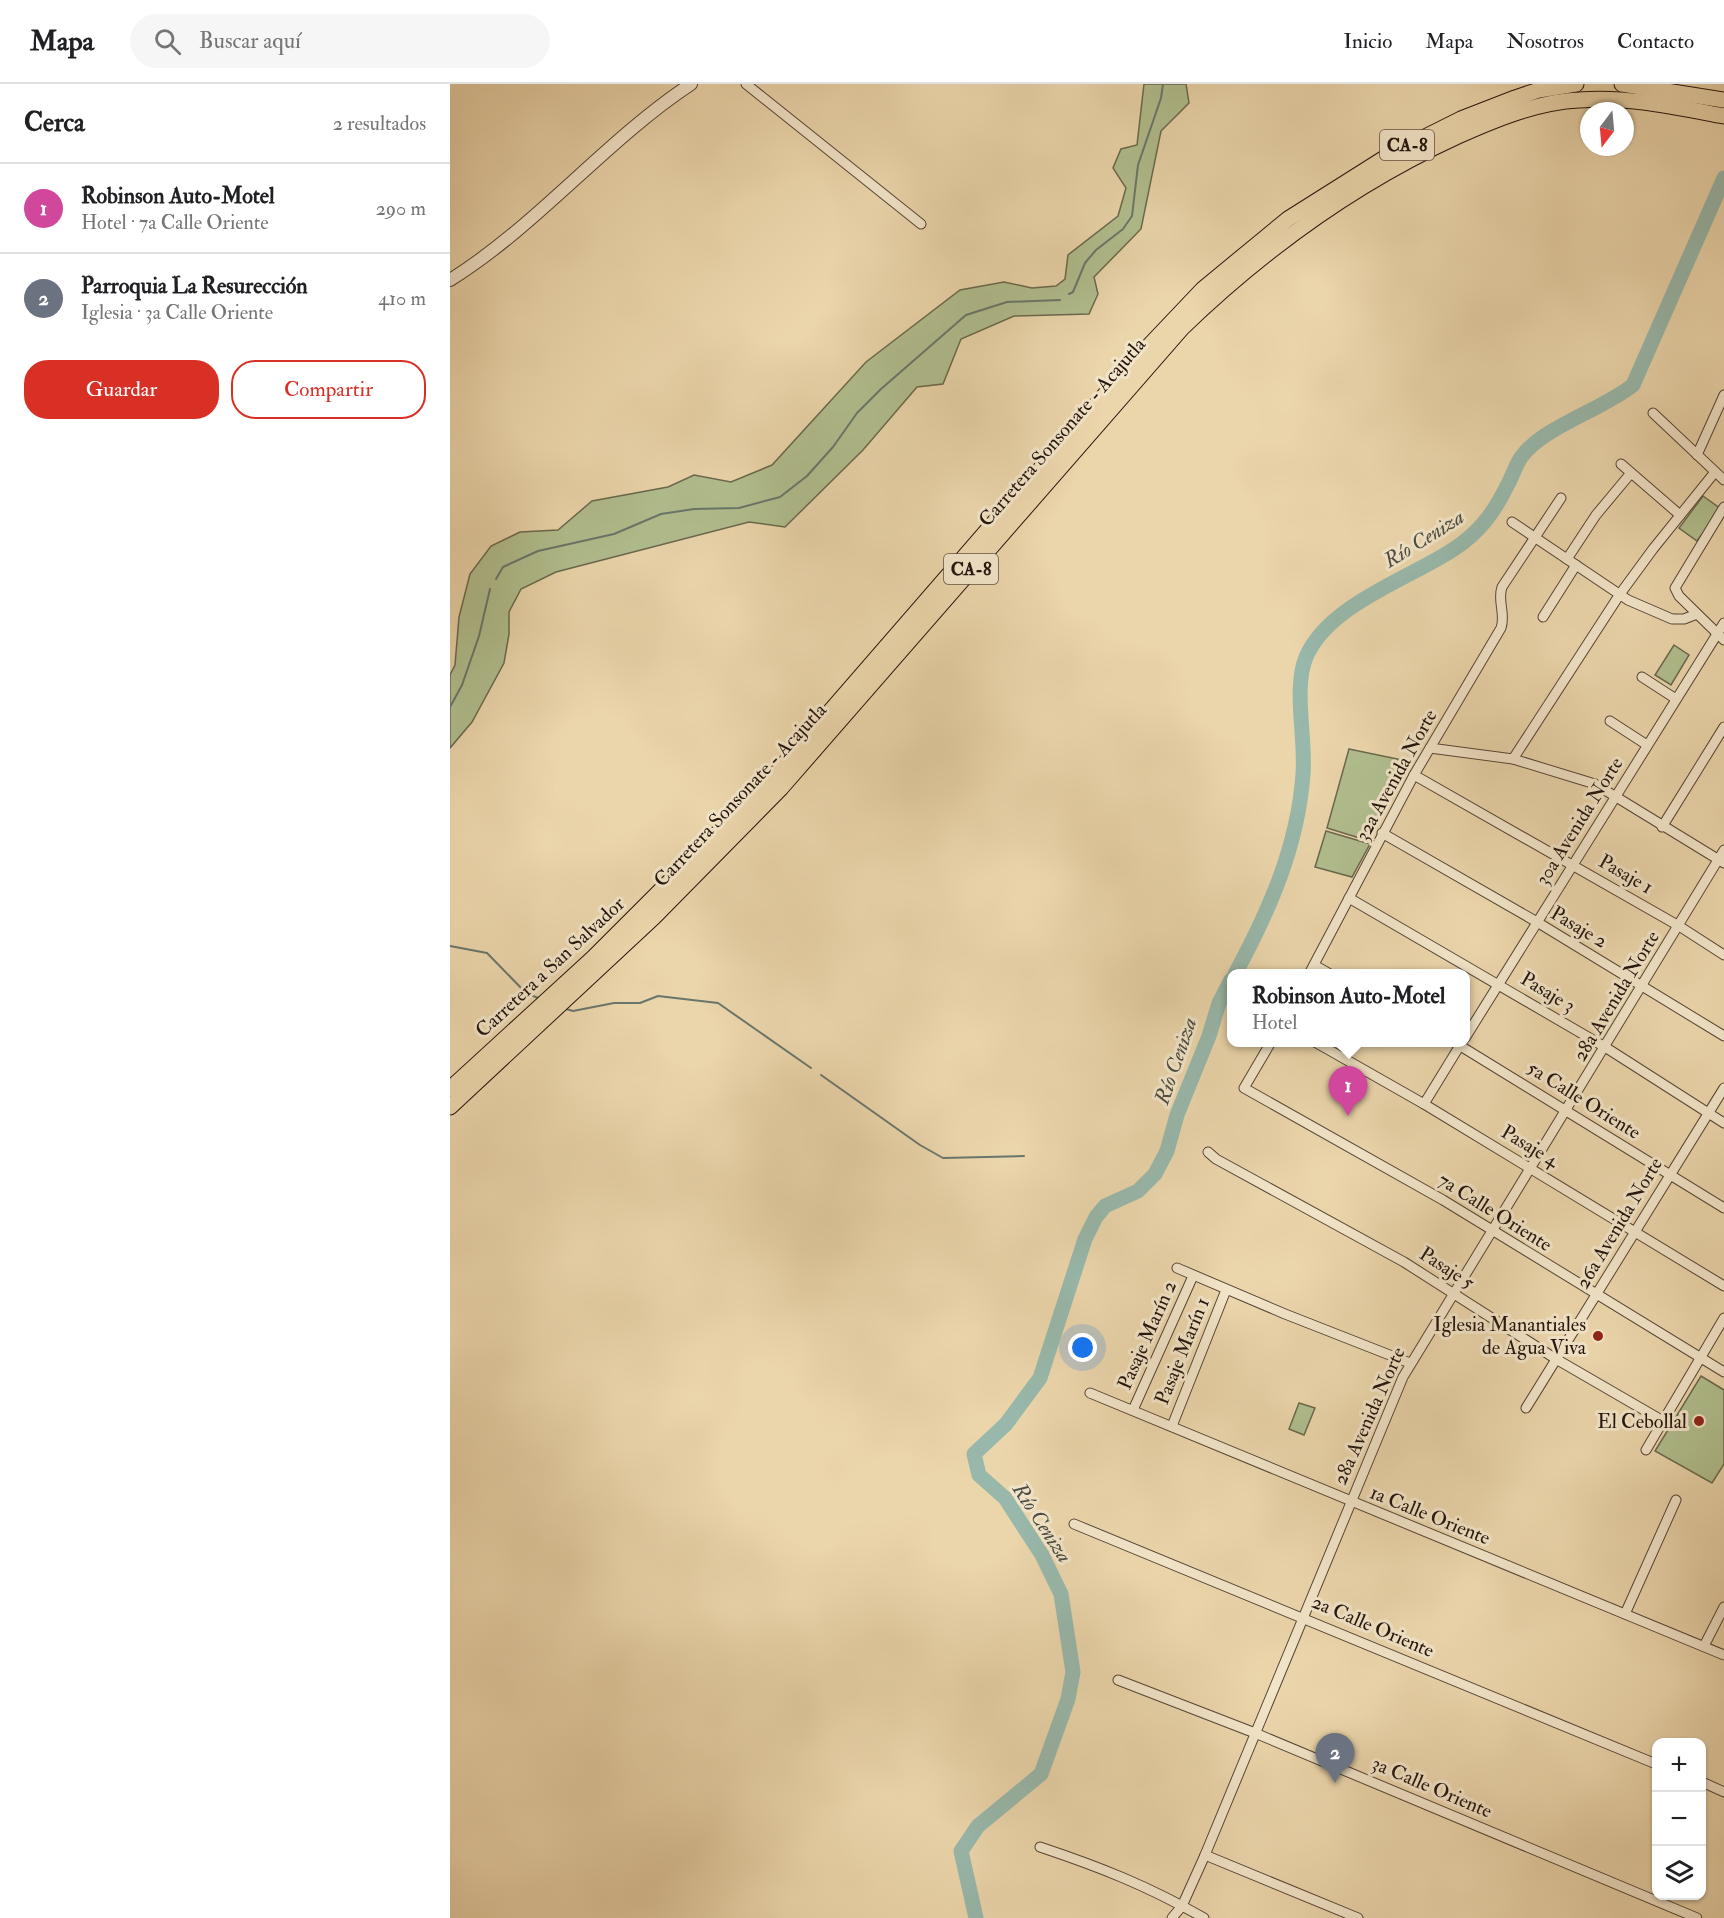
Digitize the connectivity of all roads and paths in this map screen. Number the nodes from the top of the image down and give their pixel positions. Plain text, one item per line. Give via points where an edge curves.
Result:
1 (691, 84) edge
2 (746, 84) edge
3 (1569, 84) edge
4 (1576, 84) edge
5 (1622, 84) edge
6 (1724, 100) edge
7 (1724, 116) edge
8 (921, 224) dead end
9 (450, 280) edge
10 (1724, 395) edge
11 (1653, 413) dead end
12 (1697, 455) junction
13 (1621, 464) dead end
14 (1715, 472) junction
15 (1631, 473) junction
16 (1724, 480) edge
17 (1561, 498) dead end
18 (1724, 507) edge
19 (1680, 515) junction
20 (1512, 522) dead end
21 (1534, 537) junction
22 (1572, 562) junction
23 (1620, 594) junction
24 (1697, 614) junction
25 (1543, 617) dead end
26 (1724, 624) edge
27 (1721, 637) edge
28 (1642, 677) dead end
29 (1676, 699) junction
30 (1610, 721) dead end
31 (1724, 727) edge
32 (1647, 745) junction
33 (1430, 748) junction
34 (1513, 759) junction
35 (1414, 775) junction
36 (1616, 795) junction
37 (1662, 827) junction
38 (1382, 833) junction
39 (1724, 850) edge
40 (1721, 862) edge
41 (1572, 864) junction
42 (1348, 898) junction
43 (1537, 922) junction
44 (1679, 926) junction
45 (1724, 955) edge
46 (1311, 969) edge
47 (1499, 984) junction
48 (1643, 986) junction
49 (1470, 1027) edge
50 (1724, 1036) edge
51 (1268, 1047) edge
52 (1324, 1047) edge
53 (1457, 1047) edge
54 (1468, 1047) edge
55 (1605, 1047) junction
56 (1724, 1088) edge
57 (450, 1089) edge
58 (1424, 1104) junction
59 (450, 1107) edge
60 (1567, 1111) junction
61 (1708, 1114) junction
62 (1724, 1123) edge
63 (1208, 1152) dead end
64 (1532, 1168) junction
65 (1669, 1174) junction
66 (1724, 1208) edge
67 (1492, 1231) junction
68 (1634, 1233) junction
69 (1177, 1268) dead end
70 (1193, 1276) junction
71 (1724, 1286) edge
72 (1226, 1290) junction
73 (1452, 1294) junction
74 (1595, 1296) junction
75 (1724, 1318) edge
76 (1701, 1358) junction
77 (1556, 1359) junction
78 (1410, 1363) junction
79 (1724, 1372) edge
80 (1090, 1393) dead end
81 (1526, 1408) dead end
82 (1133, 1410) junction
83 (1663, 1421) junction
84 (1172, 1426) junction
85 (1646, 1450) dead end
86 (1676, 1500) dead end
87 (1350, 1501) junction
88 (1074, 1524) dead end
89 (1724, 1607) edge
90 (1625, 1614) junction
91 (1304, 1617) junction
92 (1704, 1646) junction
93 (1724, 1655) edge
94 (1118, 1680) dead end
95 (1255, 1733) junction
96 (1652, 1762) edge
97 (1706, 1784) edge
98 (1724, 1792) edge
99 (1040, 1846) dead end
100 (1205, 1855) junction
101 (1182, 1906) junction
102 (1172, 1918) edge
103 (1204, 1918) edge
104 (1358, 1918) edge
105 (1697, 1918) edge

1 - 9 street via 658,107 563,192
2 - 8 street
3 - 4 highway, CA-8
3 - 57 highway, Carretera a San Salvador / CA-8 via 1515,98 1425,136 1357,173 1261,240 1203,289 1161,331 768,783 593,958
5 - 6 highway
7 - 59 highway, Carretera Sonsonate - Acajutla / CA-8 via 1619,99 1563,101 1522,111 1470,131 1379,176 1249,266 1182,328 781,788
10 - 12 street
11 - 12 street
12 - 14 street
13 - 15 street
14 - 16 street
14 - 19 street
15 - 19 street
15 - 22 street via 1596,515
17 - 21 street
18 - 24 street via 1674,588
19 - 23 street
20 - 21 street
21 - 22 street
21 - 33 street, 32a Avenida Norte via 1500,594 1504,614 1501,628
22 - 23 street
22 - 25 street
23 - 24 street via 1672,619
23 - 34 street
24 - 27 street
26 - 27 street, 30a Avenida Norte
27 - 29 street, 30a Avenida Norte
28 - 29 street
29 - 32 street, 30a Avenida Norte
30 - 32 street
31 - 37 street
32 - 36 street, 30a Avenida Norte
33 - 34 street
33 - 35 street, 32a Avenida Norte
34 - 36 street via 1584,780
35 - 38 street, 32a Avenida Norte
35 - 41 street, Pasaje 1
36 - 37 street
36 - 41 street, 30a Avenida Norte
37 - 40 street
38 - 42 street, 32a Avenida Norte
38 - 43 street, Pasaje 2
39 - 40 street, 28a Avenida Norte
40 - 44 street, 28a Avenida Norte
41 - 43 street, 30a Avenida Norte
41 - 44 street, Pasaje 1
42 - 46 street, 32a Avenida Norte
42 - 47 street, Pasaje 3
43 - 47 street, 30a Avenida Norte
43 - 48 street, Pasaje 2
44 - 45 street, Pasaje 1
44 - 48 street, 28a Avenida Norte
47 - 49 street, 30a Avenida Norte
47 - 55 street, Pasaje 3
48 - 50 street, Pasaje 2
48 - 55 street, 28a Avenida Norte
51 - 67 street, 7a Calle Oriente via 1244,1088
52 - 58 street, Pasaje 4
53 - 58 street, 30a Avenida Norte
54 - 60 street, 5a Calle Oriente
55 - 60 street, 28a Avenida Norte
55 - 61 street, Pasaje 3
56 - 61 street, 26a Avenida Norte
58 - 64 street, Pasaje 4
60 - 64 street, 28a Avenida Norte
60 - 65 street, 5a Calle Oriente
61 - 62 street, Pasaje 3
61 - 65 street, 26a Avenida Norte
63 - 73 street, Pasaje 5 via 1404,1262
64 - 67 street, 28a Avenida Norte
64 - 68 street, Pasaje 4
65 - 66 street, 5a Calle Oriente
65 - 68 street, 26a Avenida Norte
67 - 73 street, 28a Avenida Norte
67 - 74 street, 7a Calle Oriente
68 - 71 street, Pasaje 4
68 - 74 street, 26a Avenida Norte
69 - 70 street
70 - 72 street
70 - 82 street, Pasaje Marín 2
72 - 78 street
72 - 84 street, Pasaje Marín 1
73 - 77 street, Pasaje 5
73 - 78 street, 28a Avenida Norte
74 - 76 street, 7a Calle Oriente
74 - 77 street, 26a Avenida Norte
75 - 76 street
76 - 79 street, 7a Calle Oriente
76 - 83 street
77 - 81 street, 26a Avenida Norte
77 - 83 street, Pasaje 5
78 - 87 street, 28a Avenida Norte
80 - 82 street, 1a Calle Oriente
82 - 84 street, 1a Calle Oriente
83 - 85 street
84 - 87 street, 1a Calle Oriente
86 - 90 street
87 - 90 street, 1a Calle Oriente
87 - 91 street, 28a Avenida Norte
88 - 91 street, 2a Calle Oriente
89 - 92 street
90 - 92 street, 1a Calle Oriente
91 - 95 street, 28a Avenida Norte
91 - 96 street, 2a Calle Oriente
92 - 93 street, 1a Calle Oriente
94 - 95 street, 3a Calle Oriente
95 - 100 street, 28a Avenida Norte
95 - 105 street, 3a Calle Oriente
97 - 98 street
99 - 101 street via 1112,1871
100 - 101 street, 28a Avenida Norte
100 - 104 street
101 - 102 street, 28a Avenida Norte
101 - 103 street

